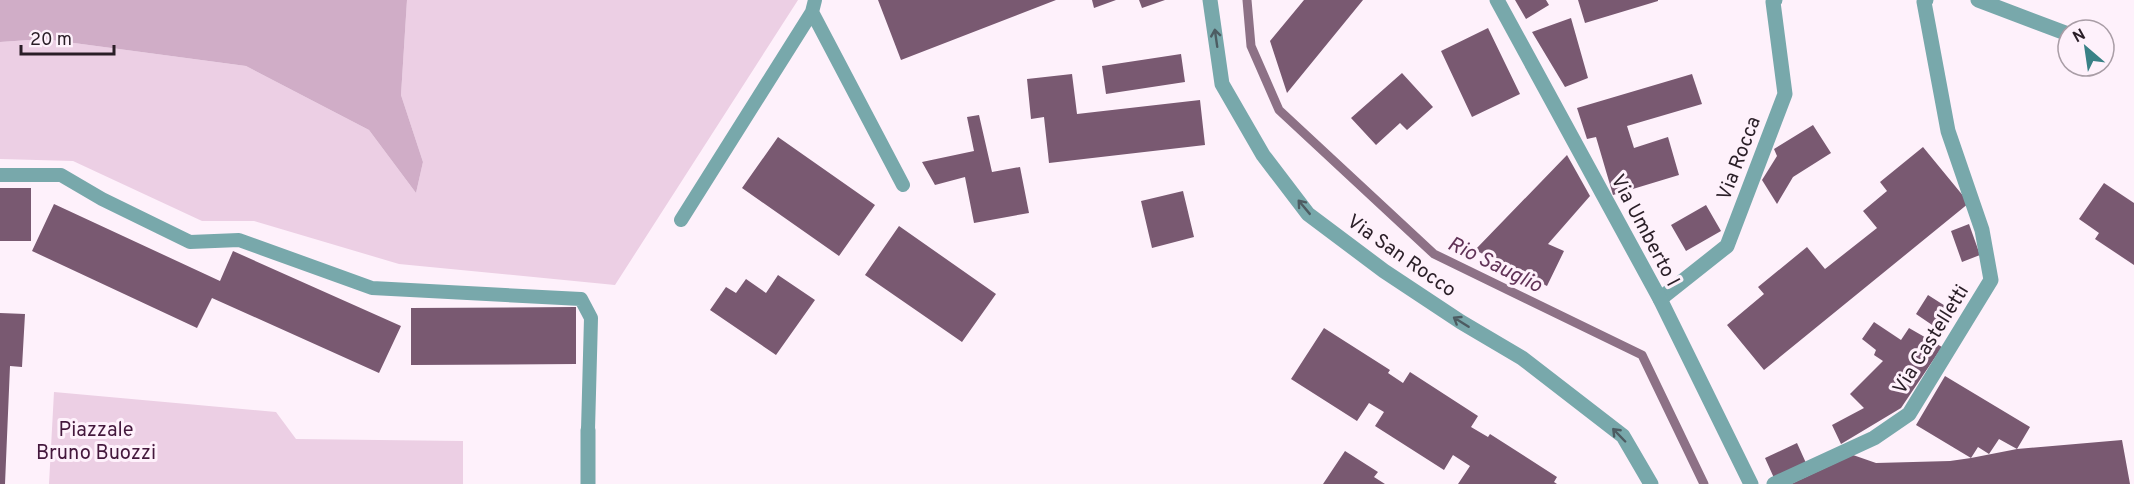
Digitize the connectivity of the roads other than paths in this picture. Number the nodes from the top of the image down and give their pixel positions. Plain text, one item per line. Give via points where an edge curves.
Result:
1 (1210, 0) edge
2 (1497, 0) edge
3 (1775, 0) edge
4 (1926, 0) edge
5 (1978, 0) edge
6 (814, 6) edge
7 (2056, 29) edge
8 (0, 175) edge
9 (903, 184) dead end
10 (681, 220) dead end
11 (1660, 299) junction
12 (588, 430) joint
13 (588, 484) edge
14 (1651, 484) edge
15 (1750, 484) edge
16 (1774, 484) edge

14 -> 1 street, Via San Rocco via 1623,436 1522,358 1384,271 1308,214 1263,155 1222,84
2 - 11 street, Via Umberto I
3 - 11 street, Via Rocca via 1785,94 1727,246
4 - 16 street, Via Castelletti via 1948,131 1982,230 1991,280 1909,414 1874,438
5 - 7 street
6 - 9 lane
6 - 10 lane
8 - 12 lane via 61,175 190,242 239,240 372,288 581,299 591,318
11 - 15 street, Via Umberto I
12 - 13 street

